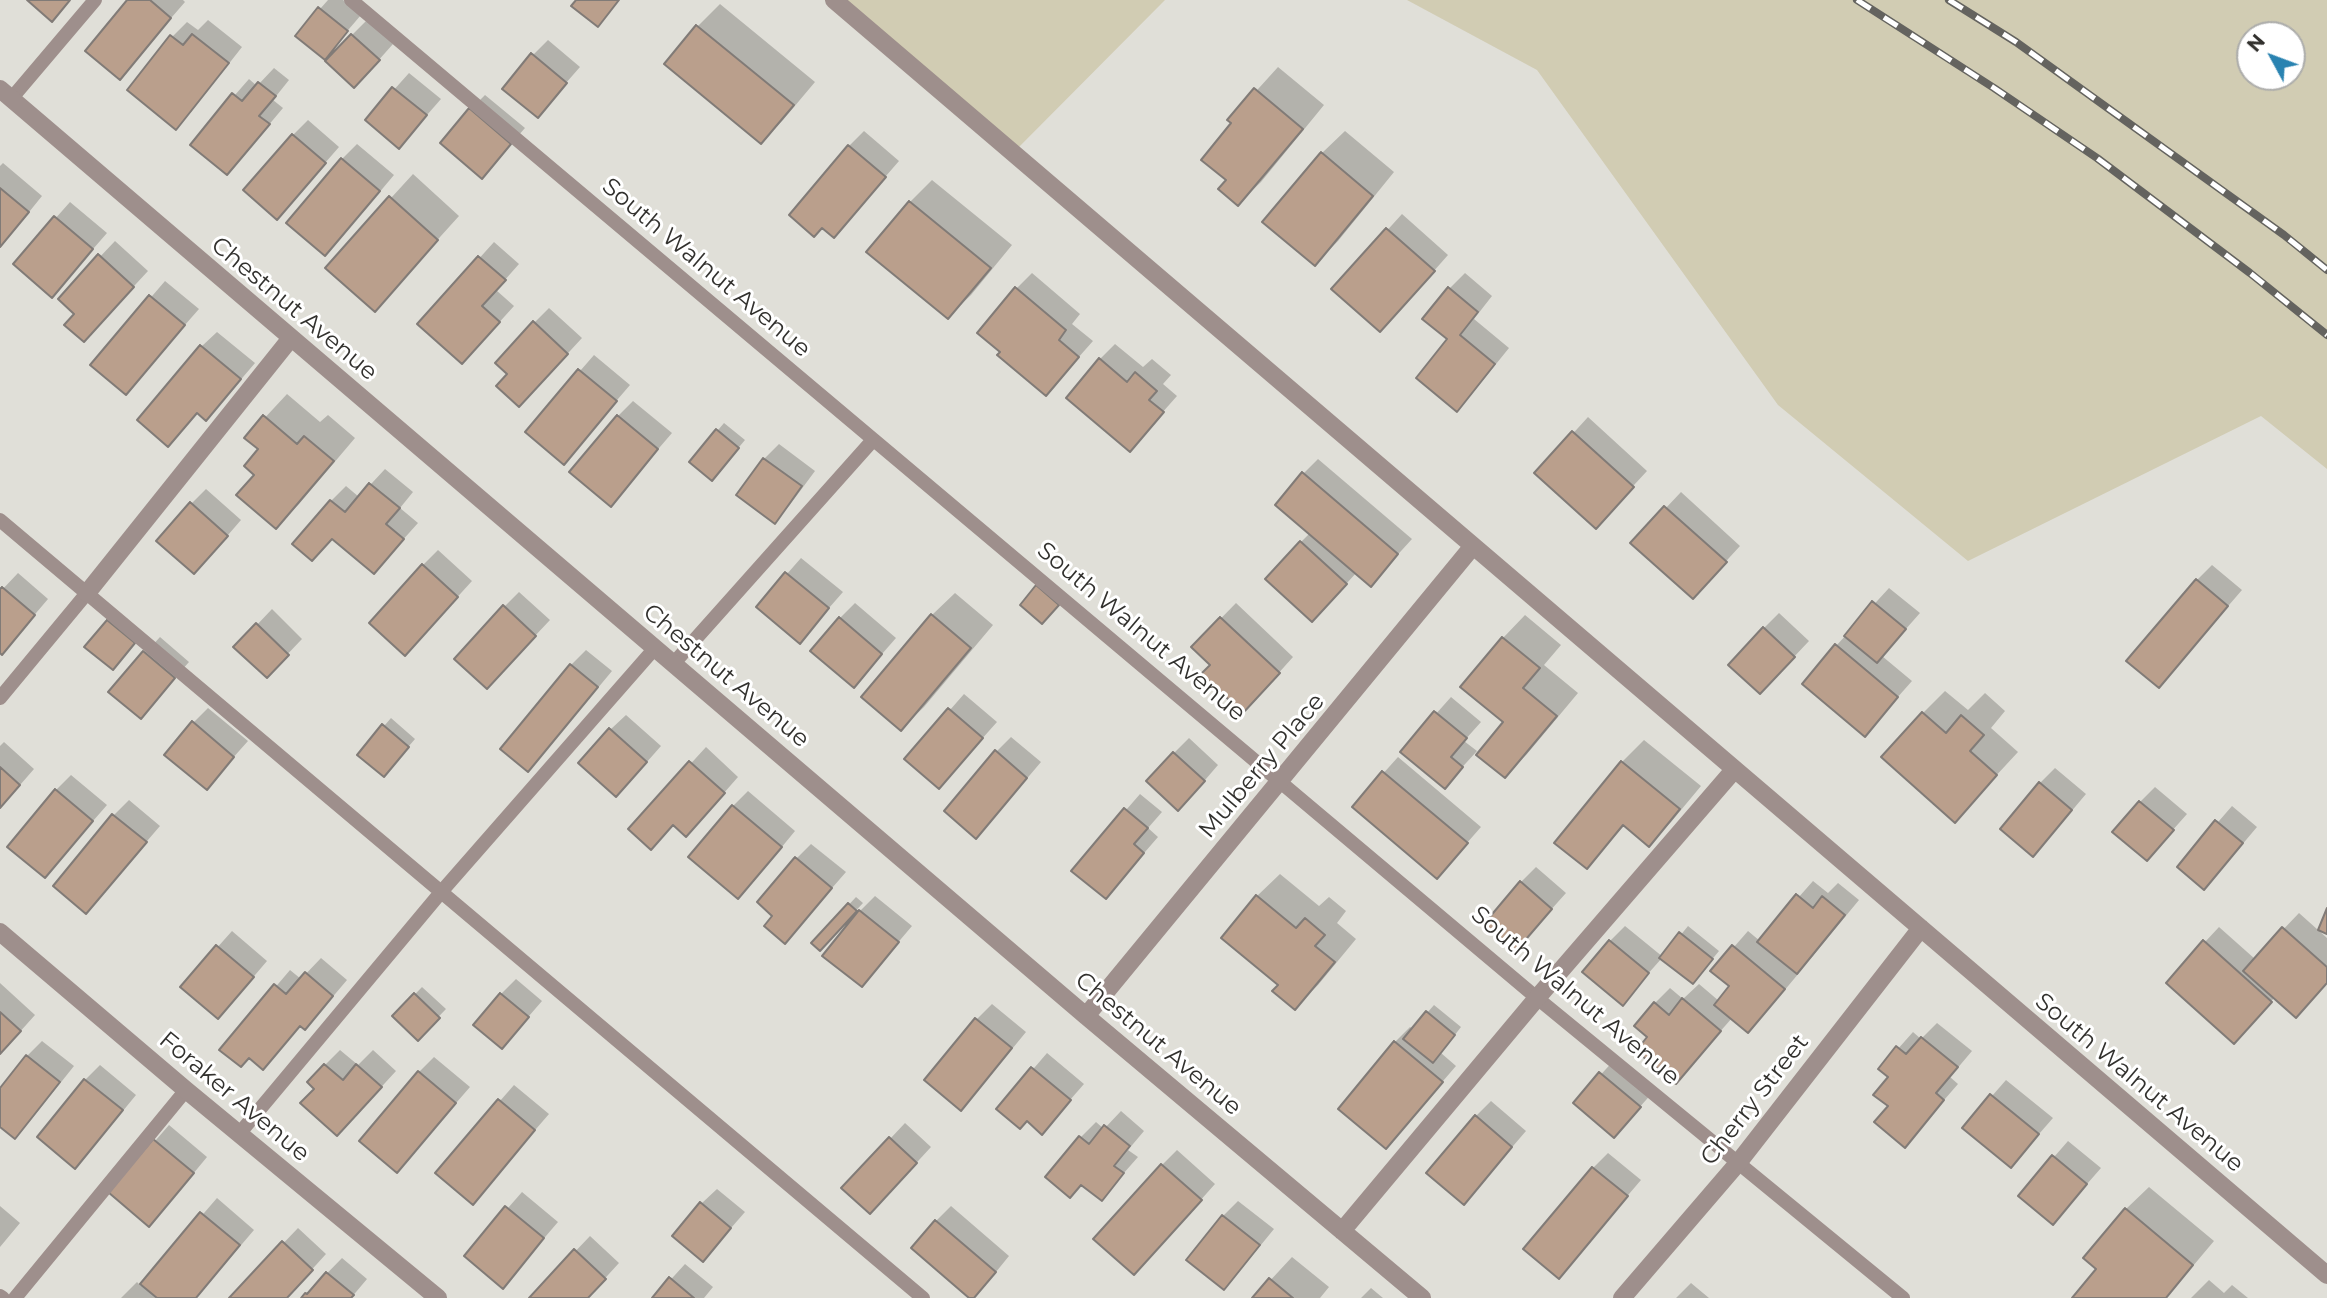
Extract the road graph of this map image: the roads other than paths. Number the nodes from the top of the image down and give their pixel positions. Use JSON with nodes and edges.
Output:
{"nodes":[{"id":1,"x":95,"y":0,"type":"edge"},
{"id":2,"x":351,"y":0,"type":"edge"},
{"id":3,"x":834,"y":0,"type":"edge"},
{"id":4,"x":6,"y":94,"type":"edge"},
{"id":5,"x":291,"y":338,"type":"junction"},
{"id":6,"x":873,"y":440,"type":"junction"},
{"id":7,"x":0,"y":520,"type":"edge"},
{"id":8,"x":1474,"y":546,"type":"junction"},
{"id":9,"x":87,"y":593,"type":"junction"},
{"id":10,"x":655,"y":648,"type":"junction"},
{"id":11,"x":674,"y":663,"type":"junction"},
{"id":12,"x":0,"y":698,"type":"edge"},
{"id":13,"x":1734,"y":770,"type":"junction"},
{"id":14,"x":1281,"y":782,"type":"junction"},
{"id":15,"x":442,"y":891,"type":"junction"},
{"id":16,"x":1921,"y":928,"type":"junction"},
{"id":17,"x":0,"y":932,"type":"edge"},
{"id":18,"x":1537,"y":998,"type":"junction"},
{"id":19,"x":1086,"y":1016,"type":"junction"},
{"id":20,"x":186,"y":1090,"type":"junction"},
{"id":21,"x":239,"y":1134,"type":"junction"},
{"id":22,"x":1738,"y":1163,"type":"junction"},
{"id":23,"x":1342,"y":1231,"type":"junction"},
{"id":24,"x":2327,"y":1275,"type":"edge"},
{"id":25,"x":15,"y":1298,"type":"edge"},
{"id":26,"x":438,"y":1298,"type":"edge"},
{"id":27,"x":923,"y":1298,"type":"edge"},
{"id":28,"x":1422,"y":1298,"type":"edge"},
{"id":29,"x":1622,"y":1298,"type":"edge"},
{"id":30,"x":1903,"y":1298,"type":"edge"}],
"edges":[{"from":1,"to":4,"type":"lane"},
{"from":2,"to":6,"type":"lane","name":"South Walnut Avenue"},
{"from":3,"to":8,"type":"street","name":"South Walnut Avenue"},
{"from":4,"to":5,"type":"street","name":"Chestnut Avenue"},
{"from":5,"to":9,"type":"street"},
{"from":5,"to":10,"type":"street","name":"Chestnut Avenue"},
{"from":6,"to":11,"type":"lane"},
{"from":6,"to":14,"type":"lane","name":"South Walnut Avenue"},
{"from":7,"to":9,"type":"lane"},
{"from":8,"to":13,"type":"street","name":"South Walnut Avenue"},
{"from":8,"to":14,"type":"street","name":"Mulberry Place"},
{"from":9,"to":12,"type":"lane"},
{"from":9,"to":15,"type":"lane"},
{"from":10,"to":11,"type":"street","name":"Chestnut Avenue"},
{"from":10,"to":15,"type":"lane"},
{"from":11,"to":19,"type":"street","name":"Chestnut Avenue"},
{"from":13,"to":16,"type":"street","name":"South Walnut Avenue"},
{"from":13,"to":18,"type":"street"},
{"from":14,"to":18,"type":"lane","name":"South Walnut Avenue"},
{"from":14,"to":19,"type":"street","name":"Mulberry Place"},
{"from":15,"to":21,"type":"lane"},
{"from":15,"to":27,"type":"lane"},
{"from":16,"to":22,"type":"street","name":"Cherry Street"},
{"from":16,"to":24,"type":"street","name":"South Walnut Avenue"},
{"from":17,"to":20,"type":"street","name":"Foraker Avenue"},
{"from":18,"to":22,"type":"lane","name":"South Walnut Avenue"},
{"from":18,"to":23,"type":"street"},
{"from":19,"to":23,"type":"street","name":"Chestnut Avenue"},
{"from":20,"to":21,"type":"street","name":"Foraker Avenue"},
{"from":20,"to":25,"type":"lane"},
{"from":21,"to":26,"type":"street","name":"Foraker Avenue"},
{"from":22,"to":29,"type":"street","name":"Cherry Street"},
{"from":22,"to":30,"type":"lane","name":"South Walnut Avenue"},
{"from":23,"to":28,"type":"street","name":"Chestnut Avenue"}]}
